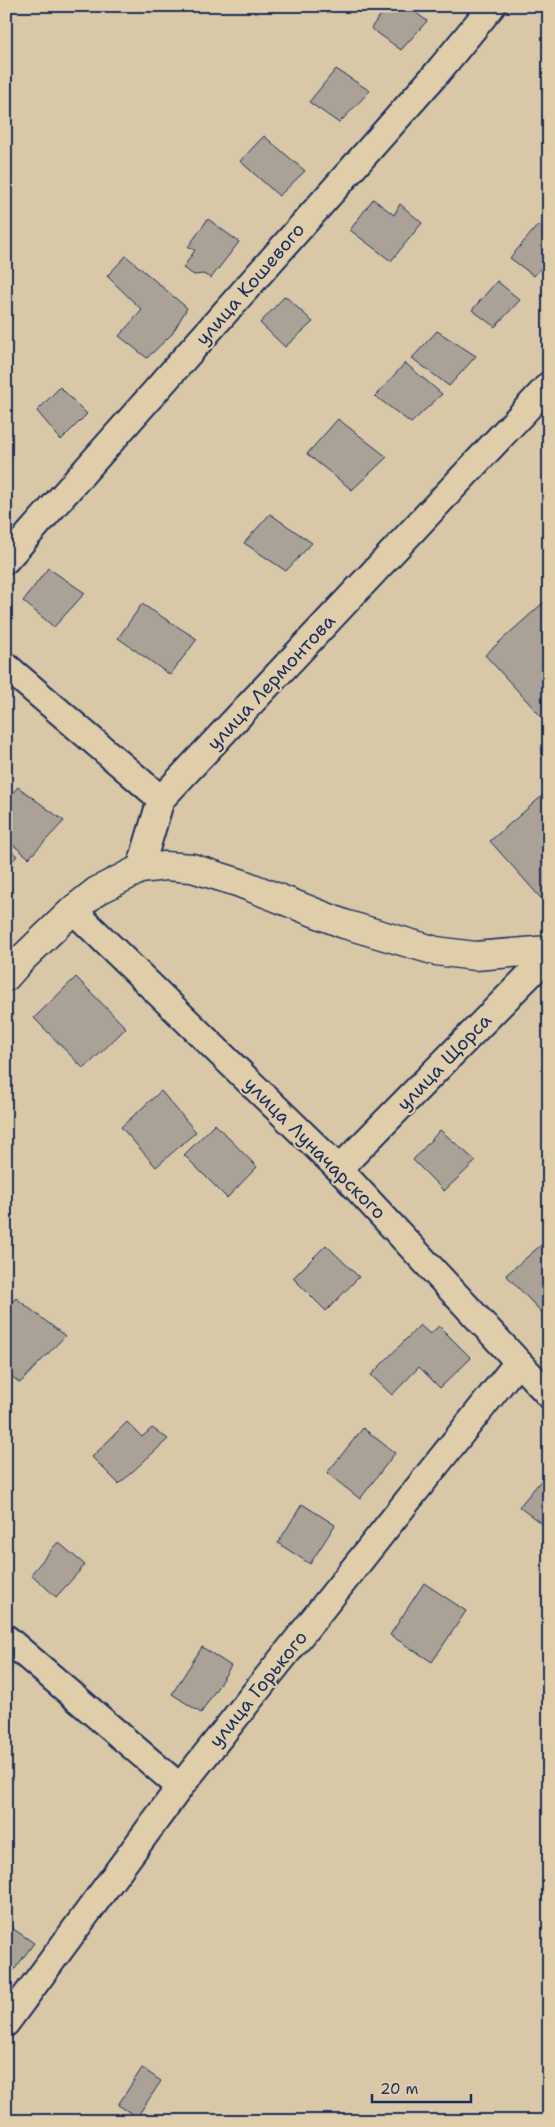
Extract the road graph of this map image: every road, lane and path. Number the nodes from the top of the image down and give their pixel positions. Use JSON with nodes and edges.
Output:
{"nodes":[{"id":1,"x":492,"y":6,"type":"edge"},
{"id":2,"x":549,"y":384,"type":"edge"},
{"id":3,"x":6,"y":560,"type":"edge"},
{"id":4,"x":6,"y":666,"type":"edge"},
{"id":5,"x":161,"y":799,"type":"junction"},
{"id":6,"x":140,"y":869,"type":"junction"},
{"id":7,"x":73,"y":910,"type":"junction"},
{"id":8,"x":549,"y":950,"type":"edge"},
{"id":9,"x":549,"y":955,"type":"edge"},
{"id":10,"x":6,"y":977,"type":"edge"},
{"id":11,"x":339,"y":1169,"type":"junction"},
{"id":12,"x":518,"y":1362,"type":"junction"},
{"id":13,"x":549,"y":1395,"type":"edge"},
{"id":14,"x":6,"y":1638,"type":"edge"},
{"id":15,"x":180,"y":1786,"type":"junction"},
{"id":16,"x":6,"y":2022,"type":"edge"}],
"edges":[{"from":1,"to":3,"type":"street","name":"улица Кошевого"},
{"from":2,"to":5,"type":"street","name":"улица Лермонтова"},
{"from":4,"to":5,"type":"street"},
{"from":5,"to":6,"type":"street","name":"улица Лермонтова"},
{"from":6,"to":7,"type":"street"},
{"from":6,"to":8,"type":"street"},
{"from":7,"to":10,"type":"street"},
{"from":7,"to":11,"type":"street","name":"улица Луначарского"},
{"from":9,"to":11,"type":"street","name":"улица Щорса"},
{"from":11,"to":12,"type":"street","name":"улица Луначарского"},
{"from":12,"to":13,"type":"street","name":"улица Луначарского"},
{"from":12,"to":15,"type":"street","name":"улица Горького"},
{"from":14,"to":15,"type":"street"},
{"from":15,"to":16,"type":"street","name":"улица Горького"}]}
